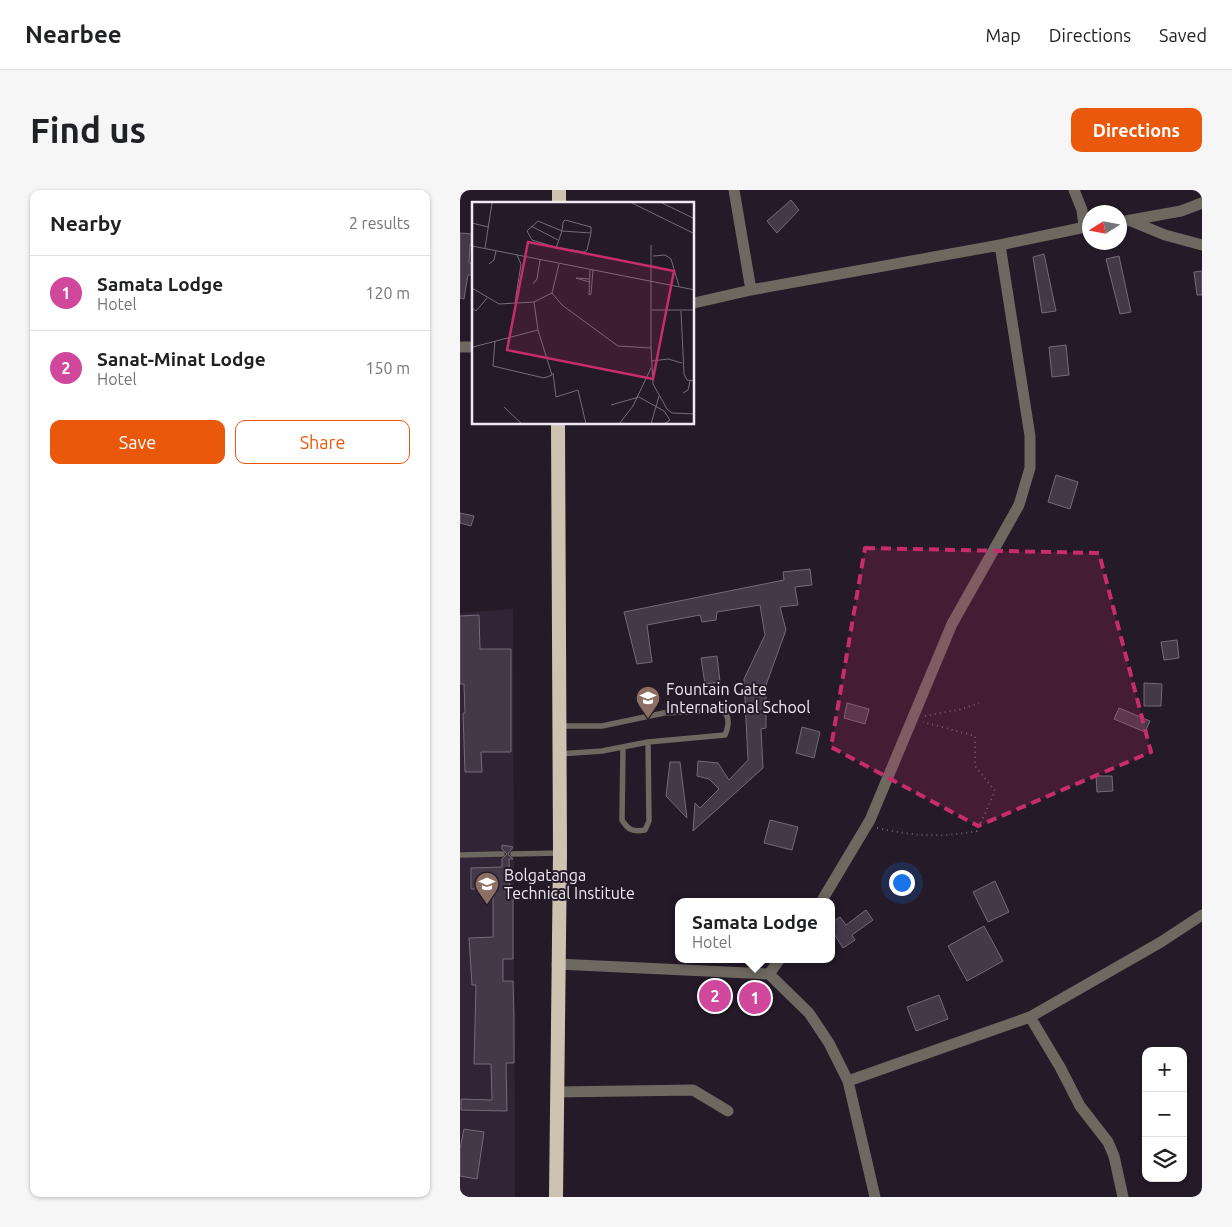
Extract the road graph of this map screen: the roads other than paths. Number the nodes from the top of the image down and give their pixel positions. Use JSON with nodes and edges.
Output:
{"nodes":[{"id":1,"x":734,"y":190,"type":"edge"},
{"id":2,"x":1074,"y":190,"type":"edge"},
{"id":3,"x":1202,"y":203,"type":"edge"},
{"id":4,"x":1082,"y":210,"type":"edge"},
{"id":5,"x":1127,"y":222,"type":"edge"},
{"id":6,"x":1127,"y":223,"type":"edge"},
{"id":7,"x":1082,"y":227,"type":"edge"},
{"id":8,"x":1000,"y":245,"type":"junction"},
{"id":9,"x":1202,"y":245,"type":"edge"},
{"id":10,"x":751,"y":290,"type":"junction"},
{"id":11,"x":695,"y":303,"type":"edge"},
{"id":12,"x":558,"y":425,"type":"edge"},
{"id":13,"x":558,"y":726,"type":"junction"},
{"id":14,"x":648,"y":742,"type":"junction"},
{"id":15,"x":623,"y":747,"type":"junction"},
{"id":16,"x":558,"y":754,"type":"junction"},
{"id":17,"x":560,"y":853,"type":"junction"},
{"id":18,"x":460,"y":854,"type":"edge"},
{"id":19,"x":502,"y":854,"type":"dead end"},
{"id":20,"x":513,"y":854,"type":"dead end"},
{"id":21,"x":823,"y":898,"type":"edge"},
{"id":22,"x":1202,"y":915,"type":"edge"},
{"id":23,"x":777,"y":963,"type":"edge"},
{"id":24,"x":557,"y":964,"type":"junction"},
{"id":25,"x":769,"y":974,"type":"junction"},
{"id":26,"x":1030,"y":1017,"type":"junction"},
{"id":27,"x":848,"y":1081,"type":"junction"},
{"id":28,"x":557,"y":1092,"type":"junction"},
{"id":29,"x":728,"y":1111,"type":"dead end"},
{"id":30,"x":556,"y":1197,"type":"edge"},
{"id":31,"x":875,"y":1197,"type":"edge"},
{"id":32,"x":1123,"y":1197,"type":"edge"}],
"edges":[{"from":1,"to":10,"type":"street"},
{"from":2,"to":4,"type":"street"},
{"from":3,"to":5,"type":"street"},
{"from":6,"to":9,"type":"street"},
{"from":7,"to":8,"type":"street"},
{"from":8,"to":10,"type":"street"},
{"from":8,"to":21,"type":"street"},
{"from":10,"to":11,"type":"street"},
{"from":12,"to":13,"type":"highway"},
{"from":13,"to":14,"type":"lane"},
{"from":13,"to":16,"type":"highway"},
{"from":14,"to":15,"type":"lane"},
{"from":14,"to":15,"type":"lane"},
{"from":15,"to":16,"type":"lane"},
{"from":16,"to":17,"type":"highway"},
{"from":17,"to":20,"type":"lane"},
{"from":17,"to":24,"type":"highway"},
{"from":18,"to":19,"type":"lane"},
{"from":22,"to":26,"type":"street"},
{"from":23,"to":25,"type":"street"},
{"from":24,"to":25,"type":"street"},
{"from":24,"to":28,"type":"highway"},
{"from":25,"to":27,"type":"street"},
{"from":26,"to":27,"type":"street"},
{"from":26,"to":32,"type":"street"},
{"from":27,"to":31,"type":"street"},
{"from":28,"to":29,"type":"street"},
{"from":28,"to":30,"type":"highway"}]}
